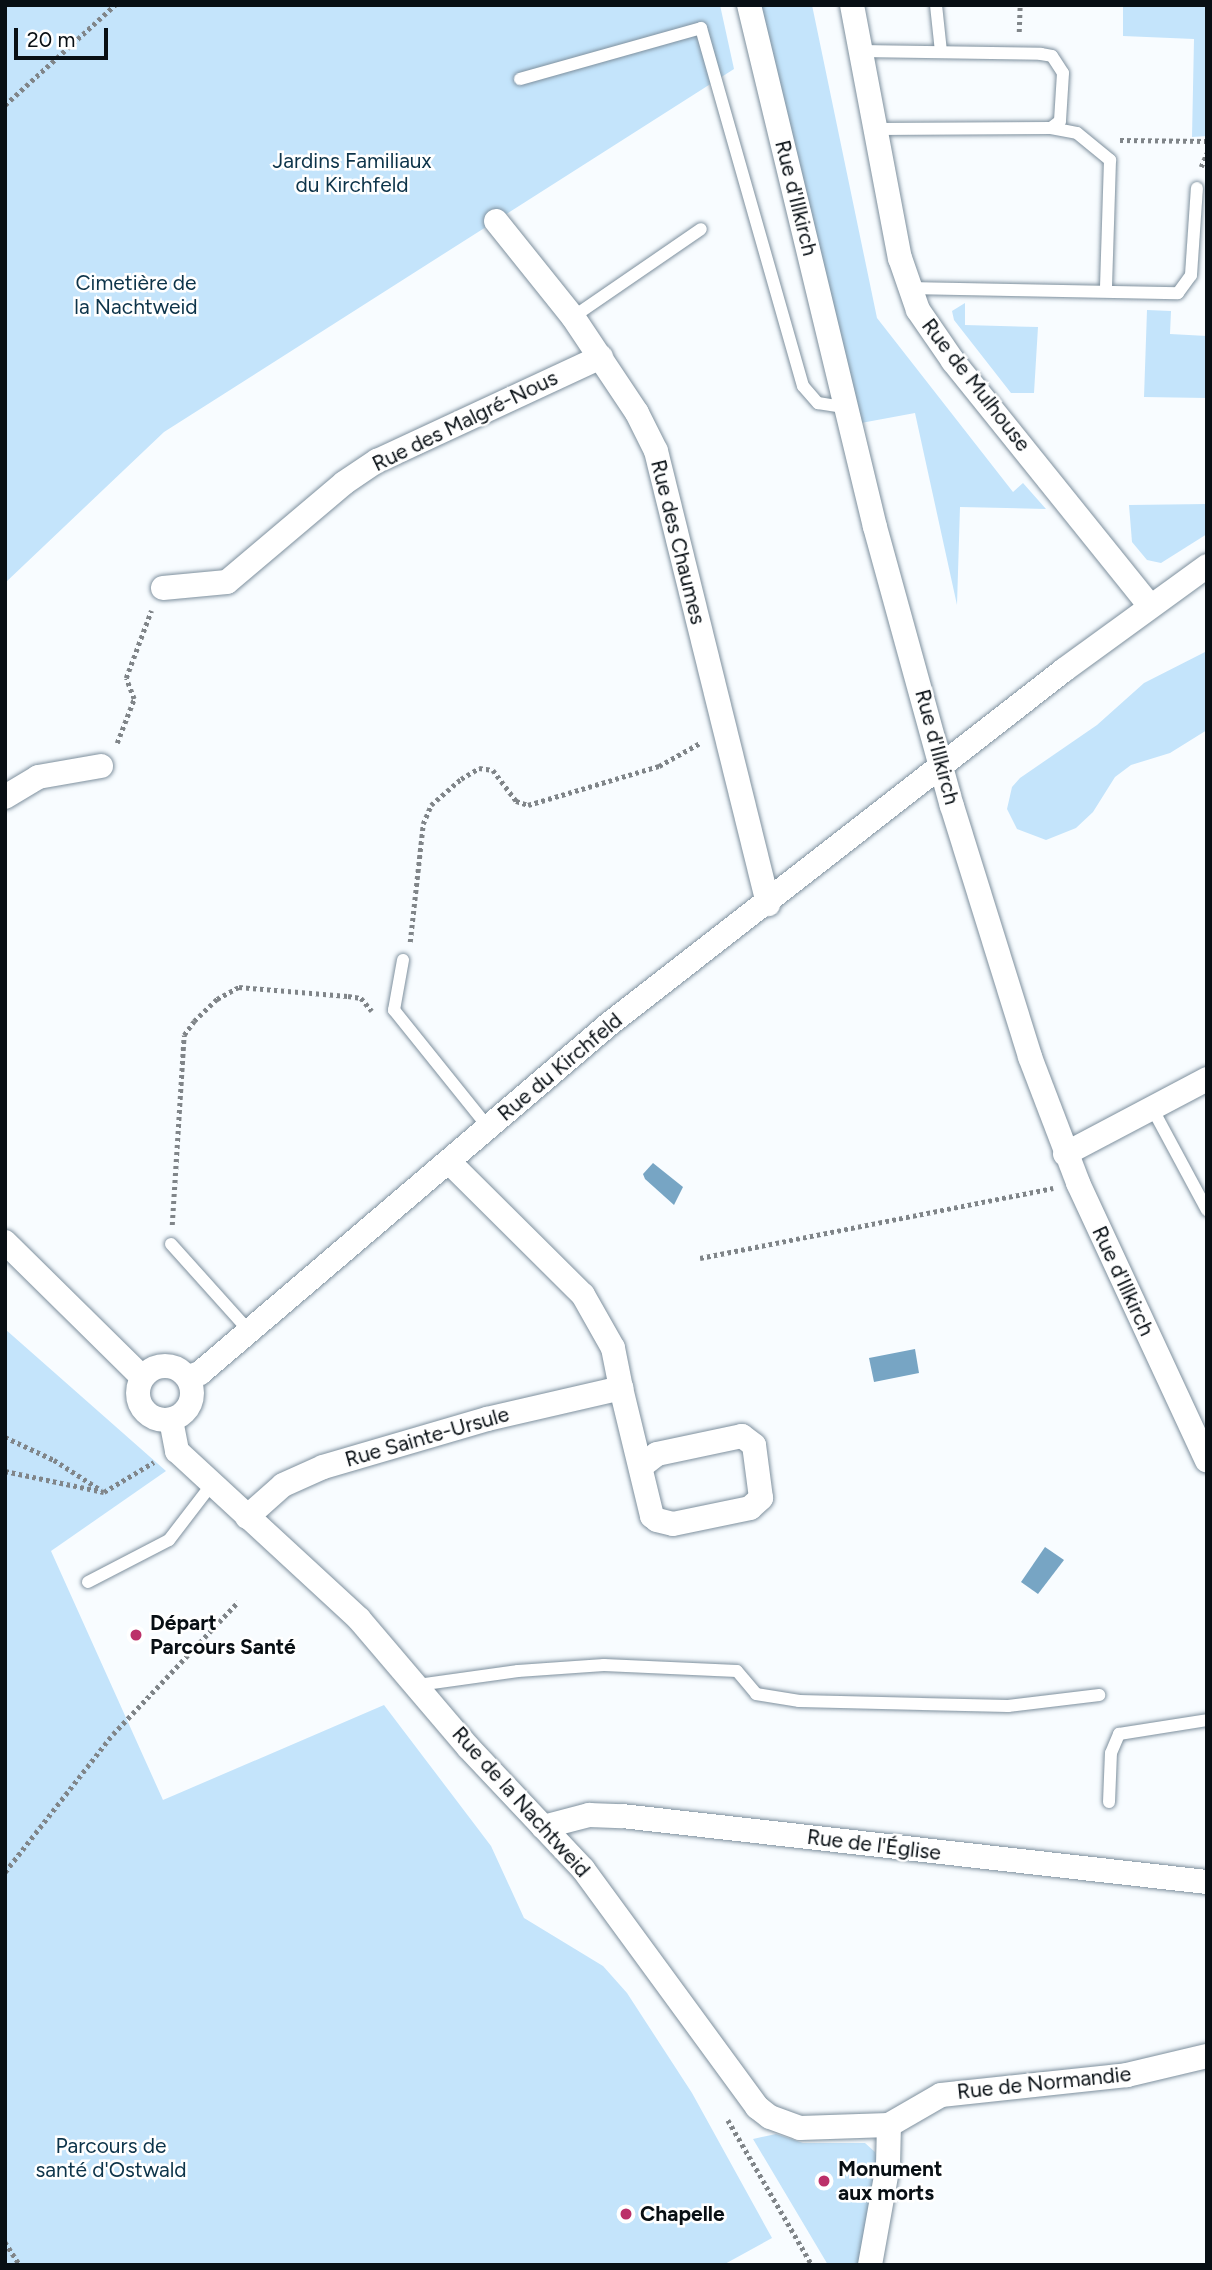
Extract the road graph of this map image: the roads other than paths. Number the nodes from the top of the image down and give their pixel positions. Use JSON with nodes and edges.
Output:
{"nodes":[{"id":1,"x":749,"y":5,"type":"edge"},
{"id":2,"x":852,"y":5,"type":"edge"},
{"id":3,"x":936,"y":5,"type":"edge"},
{"id":4,"x":860,"y":51,"type":"junction"},
{"id":5,"x":942,"y":52,"type":"junction"},
{"id":6,"x":520,"y":79,"type":"dead end"},
{"id":7,"x":1051,"y":128,"type":"junction"},
{"id":8,"x":876,"y":129,"type":"junction"},
{"id":9,"x":1197,"y":188,"type":"dead end"},
{"id":10,"x":496,"y":221,"type":"dead end"},
{"id":11,"x":701,"y":229,"type":"dead end"},
{"id":12,"x":908,"y":288,"type":"junction"},
{"id":13,"x":1107,"y":290,"type":"junction"},
{"id":14,"x":573,"y":317,"type":"junction"},
{"id":15,"x":601,"y":357,"type":"junction"},
{"id":16,"x":844,"y":407,"type":"junction"},
{"id":17,"x":1207,"y":566,"type":"edge"},
{"id":18,"x":163,"y":587,"type":"road end"},
{"id":19,"x":1150,"y":606,"type":"junction"},
{"id":20,"x":100,"y":765,"type":"road end"},
{"id":21,"x":942,"y":766,"type":"junction"},
{"id":22,"x":5,"y":797,"type":"edge"},
{"id":23,"x":768,"y":904,"type":"junction"},
{"id":24,"x":403,"y":960,"type":"road end"},
{"id":25,"x":1207,"y":1079,"type":"edge"},
{"id":26,"x":1152,"y":1108,"type":"junction"},
{"id":27,"x":488,"y":1127,"type":"junction"},
{"id":28,"x":1065,"y":1154,"type":"junction"},
{"id":29,"x":449,"y":1162,"type":"junction"},
{"id":30,"x":1207,"y":1210,"type":"edge"},
{"id":31,"x":5,"y":1242,"type":"edge"},
{"id":32,"x":171,"y":1244,"type":"road end"},
{"id":33,"x":249,"y":1331,"type":"junction"},
{"id":34,"x":142,"y":1377,"type":"junction"},
{"id":35,"x":188,"y":1377,"type":"junction"},
{"id":36,"x":621,"y":1388,"type":"junction"},
{"id":37,"x":171,"y":1420,"type":"junction"},
{"id":38,"x":1207,"y":1461,"type":"edge"},
{"id":39,"x":643,"y":1465,"type":"junction"},
{"id":40,"x":212,"y":1484,"type":"junction"},
{"id":41,"x":247,"y":1517,"type":"junction"},
{"id":42,"x":88,"y":1582,"type":"dead end"},
{"id":43,"x":418,"y":1685,"type":"junction"},
{"id":44,"x":1099,"y":1695,"type":"dead end"},
{"id":45,"x":1207,"y":1720,"type":"edge"},
{"id":46,"x":1109,"y":1802,"type":"dead end"},
{"id":47,"x":543,"y":1827,"type":"junction"},
{"id":48,"x":1207,"y":1882,"type":"edge"},
{"id":49,"x":1207,"y":2056,"type":"edge"},
{"id":50,"x":888,"y":2125,"type":"junction"},
{"id":51,"x":870,"y":2265,"type":"edge"}],
"edges":[{"from":1,"to":16,"type":"street","name":"Rue d'Illkirch"},
{"from":2,"to":4,"type":"street","name":"Rue de Mulhouse"},
{"from":3,"to":5,"type":"lane"},
{"from":4,"to":5,"type":"lane"},
{"from":4,"to":8,"type":"street","name":"Rue de Mulhouse"},
{"from":5,"to":7,"type":"lane"},
{"from":6,"to":16,"type":"lane"},
{"from":7,"to":8,"type":"lane"},
{"from":7,"to":13,"type":"lane"},
{"from":8,"to":12,"type":"street","name":"Rue de Mulhouse"},
{"from":9,"to":13,"type":"lane"},
{"from":10,"to":14,"type":"street","name":"Rue des Chaumes"},
{"from":11,"to":14,"type":"lane"},
{"from":12,"to":13,"type":"lane"},
{"from":12,"to":19,"type":"street","name":"Rue de Mulhouse"},
{"from":14,"to":15,"type":"street","name":"Rue des Chaumes"},
{"from":15,"to":18,"type":"street","name":"Rue des Malgré-Nous"},
{"from":15,"to":23,"type":"street","name":"Rue des Chaumes"},
{"from":16,"to":21,"type":"street","name":"Rue d'Illkirch"},
{"from":17,"to":19,"type":"street"},
{"from":19,"to":21,"type":"street"},
{"from":20,"to":22,"type":"street"},
{"from":21,"to":23,"type":"street","name":"Rue du Kirchfeld"},
{"from":21,"to":28,"type":"street","name":"Rue d'Illkirch"},
{"from":23,"to":27,"type":"street","name":"Rue du Kirchfeld"},
{"from":24,"to":27,"type":"lane"},
{"from":25,"to":26,"type":"street"},
{"from":26,"to":28,"type":"street"},
{"from":26,"to":30,"type":"lane"},
{"from":27,"to":29,"type":"street","name":"Rue du Kirchfeld"},
{"from":28,"to":38,"type":"street","name":"Rue d'Illkirch"},
{"from":29,"to":33,"type":"street","name":"Rue du Kirchfeld"},
{"from":29,"to":36,"type":"street"},
{"from":31,"to":34,"type":"street"},
{"from":32,"to":33,"type":"lane"},
{"from":33,"to":35,"type":"street","name":"Rue du Kirchfeld"},
{"from":34,"to":35,"type":"street"},
{"from":34,"to":37,"type":"street"},
{"from":35,"to":37,"type":"street"},
{"from":36,"to":39,"type":"street"},
{"from":36,"to":41,"type":"street","name":"Rue Sainte-Ursule"},
{"from":37,"to":40,"type":"street","name":"Rue de la Nachtweid"},
{"from":39,"to":39,"type":"street"},
{"from":40,"to":41,"type":"street","name":"Rue de la Nachtweid"},
{"from":40,"to":42,"type":"lane"},
{"from":41,"to":43,"type":"street","name":"Rue de la Nachtweid"},
{"from":43,"to":44,"type":"lane"},
{"from":43,"to":47,"type":"street","name":"Rue de la Nachtweid"},
{"from":45,"to":46,"type":"lane"},
{"from":47,"to":48,"type":"street","name":"Rue de l'Église"},
{"from":47,"to":50,"type":"street","name":"Rue de la Nachtweid"},
{"from":49,"to":50,"type":"street","name":"Rue de Normandie"},
{"from":50,"to":51,"type":"street"}]}
